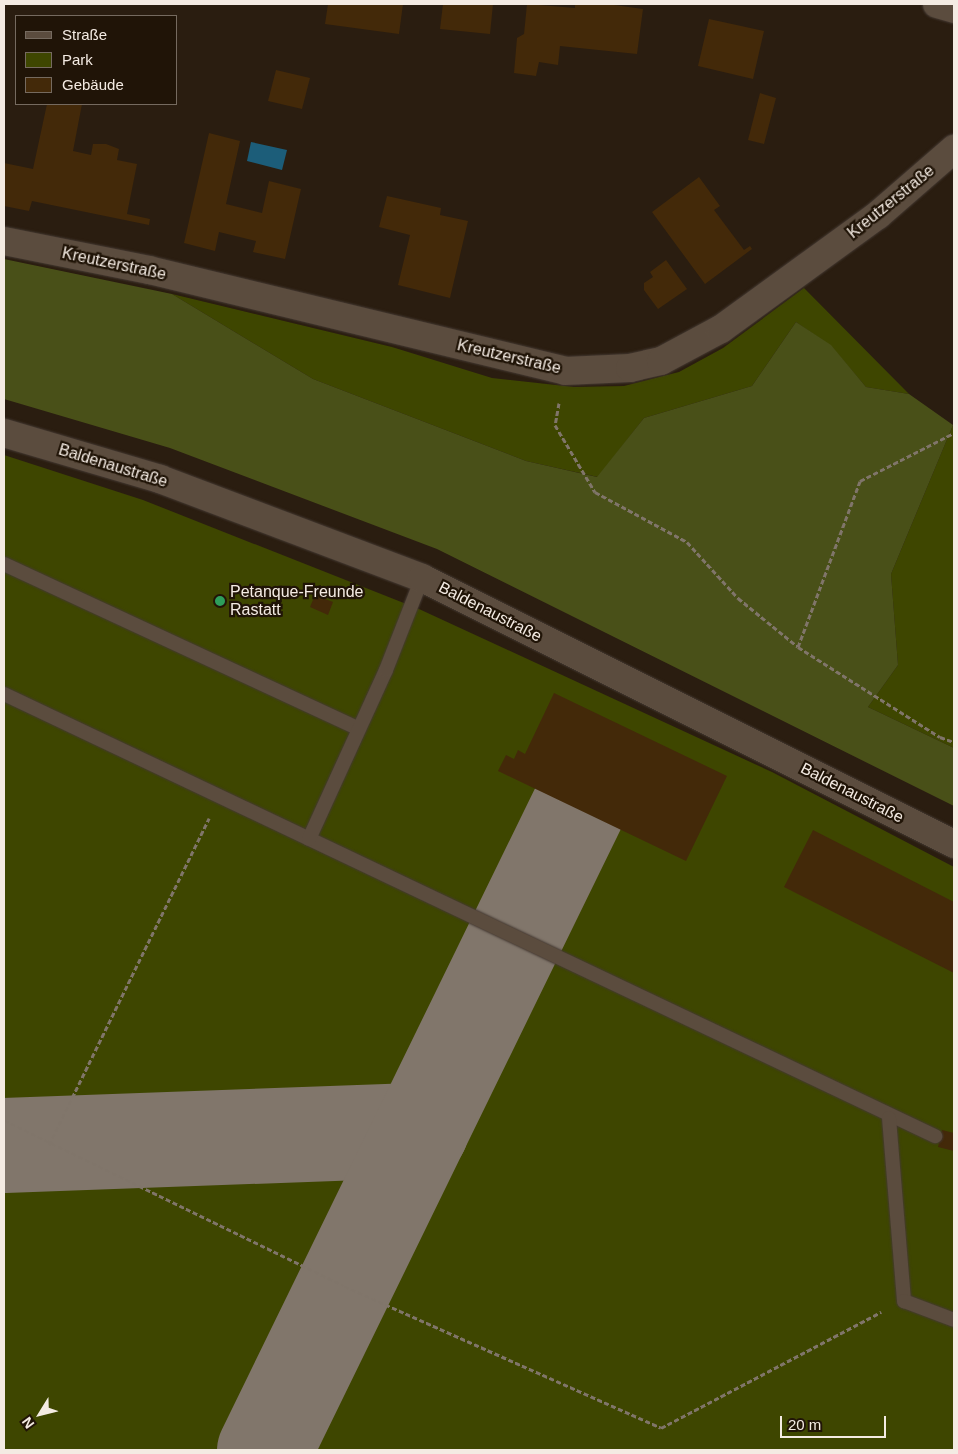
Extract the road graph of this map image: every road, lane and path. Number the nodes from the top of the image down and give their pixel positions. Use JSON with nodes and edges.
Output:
{"nodes":[{"id":1,"x":937,"y":4,"type":"edge"},
{"id":2,"x":954,"y":9,"type":"edge"},
{"id":3,"x":954,"y":149,"type":"edge"},
{"id":4,"x":4,"y":241,"type":"edge"},
{"id":5,"x":565,"y":371,"type":"junction"},
{"id":6,"x":4,"y":433,"type":"edge"},
{"id":7,"x":954,"y":433,"type":"edge"},
{"id":8,"x":4,"y":564,"type":"edge"},
{"id":9,"x":422,"y":578,"type":"junction"},
{"id":10,"x":798,"y":647,"type":"junction"},
{"id":11,"x":4,"y":694,"type":"edge"},
{"id":12,"x":359,"y":729,"type":"junction"},
{"id":13,"x":954,"y":742,"type":"edge"},
{"id":14,"x":219,"y":797,"type":"junction"},
{"id":15,"x":309,"y":838,"type":"junction"},
{"id":16,"x":954,"y":844,"type":"edge"},
{"id":17,"x":889,"y":1118,"type":"junction"},
{"id":18,"x":4,"y":1120,"type":"edge"},
{"id":19,"x":934,"y":1136,"type":"dead end"},
{"id":20,"x":49,"y":1145,"type":"junction"},
{"id":21,"x":904,"y":1301,"type":"junction"},
{"id":22,"x":954,"y":1320,"type":"edge"}],
"edges":[{"from":1,"to":2,"type":"street"},
{"from":3,"to":5,"type":"street","name":"Kreutzerstraße"},
{"from":4,"to":5,"type":"street","name":"Kreutzerstraße"},
{"from":5,"to":10,"type":"path"},
{"from":6,"to":9,"type":"street","name":"Baldenaustraße"},
{"from":7,"to":10,"type":"path"},
{"from":8,"to":12,"type":"lane"},
{"from":9,"to":12,"type":"lane"},
{"from":9,"to":16,"type":"street","name":"Baldenaustraße"},
{"from":10,"to":13,"type":"path"},
{"from":11,"to":14,"type":"lane"},
{"from":12,"to":15,"type":"lane"},
{"from":14,"to":15,"type":"lane"},
{"from":14,"to":20,"type":"path"},
{"from":15,"to":17,"type":"lane"},
{"from":17,"to":19,"type":"lane"},
{"from":17,"to":21,"type":"lane"},
{"from":18,"to":20,"type":"path"},
{"from":20,"to":21,"type":"path"},
{"from":21,"to":22,"type":"lane"}]}
